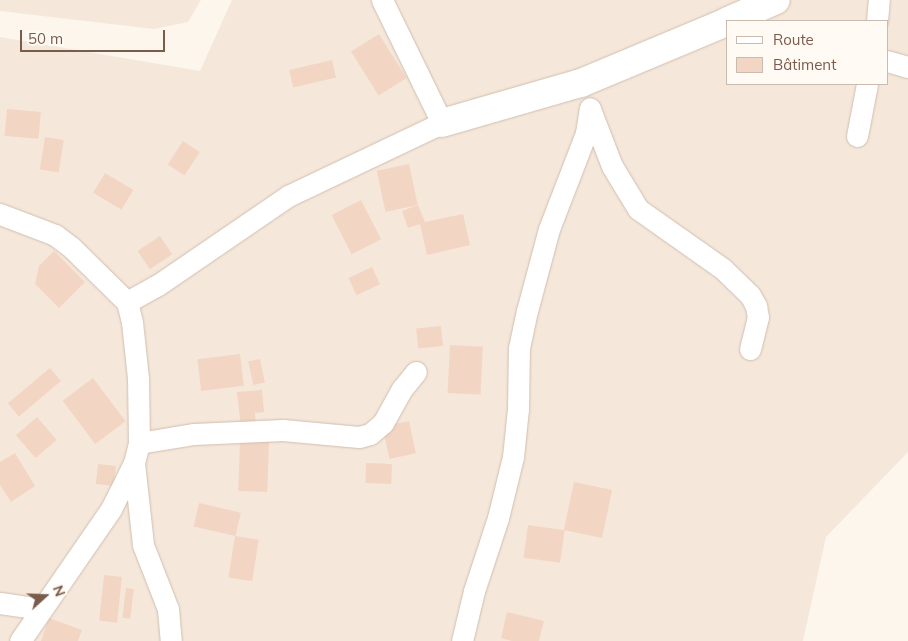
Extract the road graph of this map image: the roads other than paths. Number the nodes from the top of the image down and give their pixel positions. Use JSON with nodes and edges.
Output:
{"nodes":[{"id":1,"x":382,"y":0,"type":"edge"},
{"id":2,"x":776,"y":0,"type":"edge"},
{"id":3,"x":879,"y":0,"type":"edge"},
{"id":4,"x":731,"y":20,"type":"edge"},
{"id":5,"x":877,"y":20,"type":"edge"},
{"id":6,"x":726,"y":22,"type":"edge"},
{"id":7,"x":888,"y":61,"type":"edge"},
{"id":8,"x":908,"y":68,"type":"edge"},
{"id":9,"x":581,"y":82,"type":"junction"},
{"id":10,"x":867,"y":85,"type":"edge"},
{"id":11,"x":590,"y":108,"type":"junction"},
{"id":12,"x":442,"y":123,"type":"junction"},
{"id":13,"x":857,"y":136,"type":"dead end"},
{"id":14,"x":0,"y":214,"type":"edge"},
{"id":15,"x":127,"y":302,"type":"junction"},
{"id":16,"x":750,"y":349,"type":"dead end"},
{"id":17,"x":416,"y":372,"type":"dead end"},
{"id":18,"x":136,"y":453,"type":"junction"},
{"id":19,"x":0,"y":604,"type":"edge"},
{"id":20,"x":41,"y":609,"type":"junction"},
{"id":21,"x":20,"y":641,"type":"edge"},
{"id":22,"x":171,"y":641,"type":"edge"},
{"id":23,"x":462,"y":641,"type":"edge"}],
"edges":[{"from":1,"to":12,"type":"street"},
{"from":2,"to":4,"type":"street"},
{"from":3,"to":5,"type":"street"},
{"from":6,"to":9,"type":"street"},
{"from":7,"to":8,"type":"street"},
{"from":9,"to":11,"type":"street"},
{"from":9,"to":12,"type":"street"},
{"from":10,"to":13,"type":"street"},
{"from":11,"to":16,"type":"street"},
{"from":11,"to":23,"type":"street"},
{"from":12,"to":15,"type":"street"},
{"from":14,"to":15,"type":"street"},
{"from":15,"to":18,"type":"street"},
{"from":17,"to":18,"type":"street"},
{"from":18,"to":20,"type":"street"},
{"from":18,"to":22,"type":"street"},
{"from":19,"to":20,"type":"street"},
{"from":20,"to":21,"type":"street"}]}
